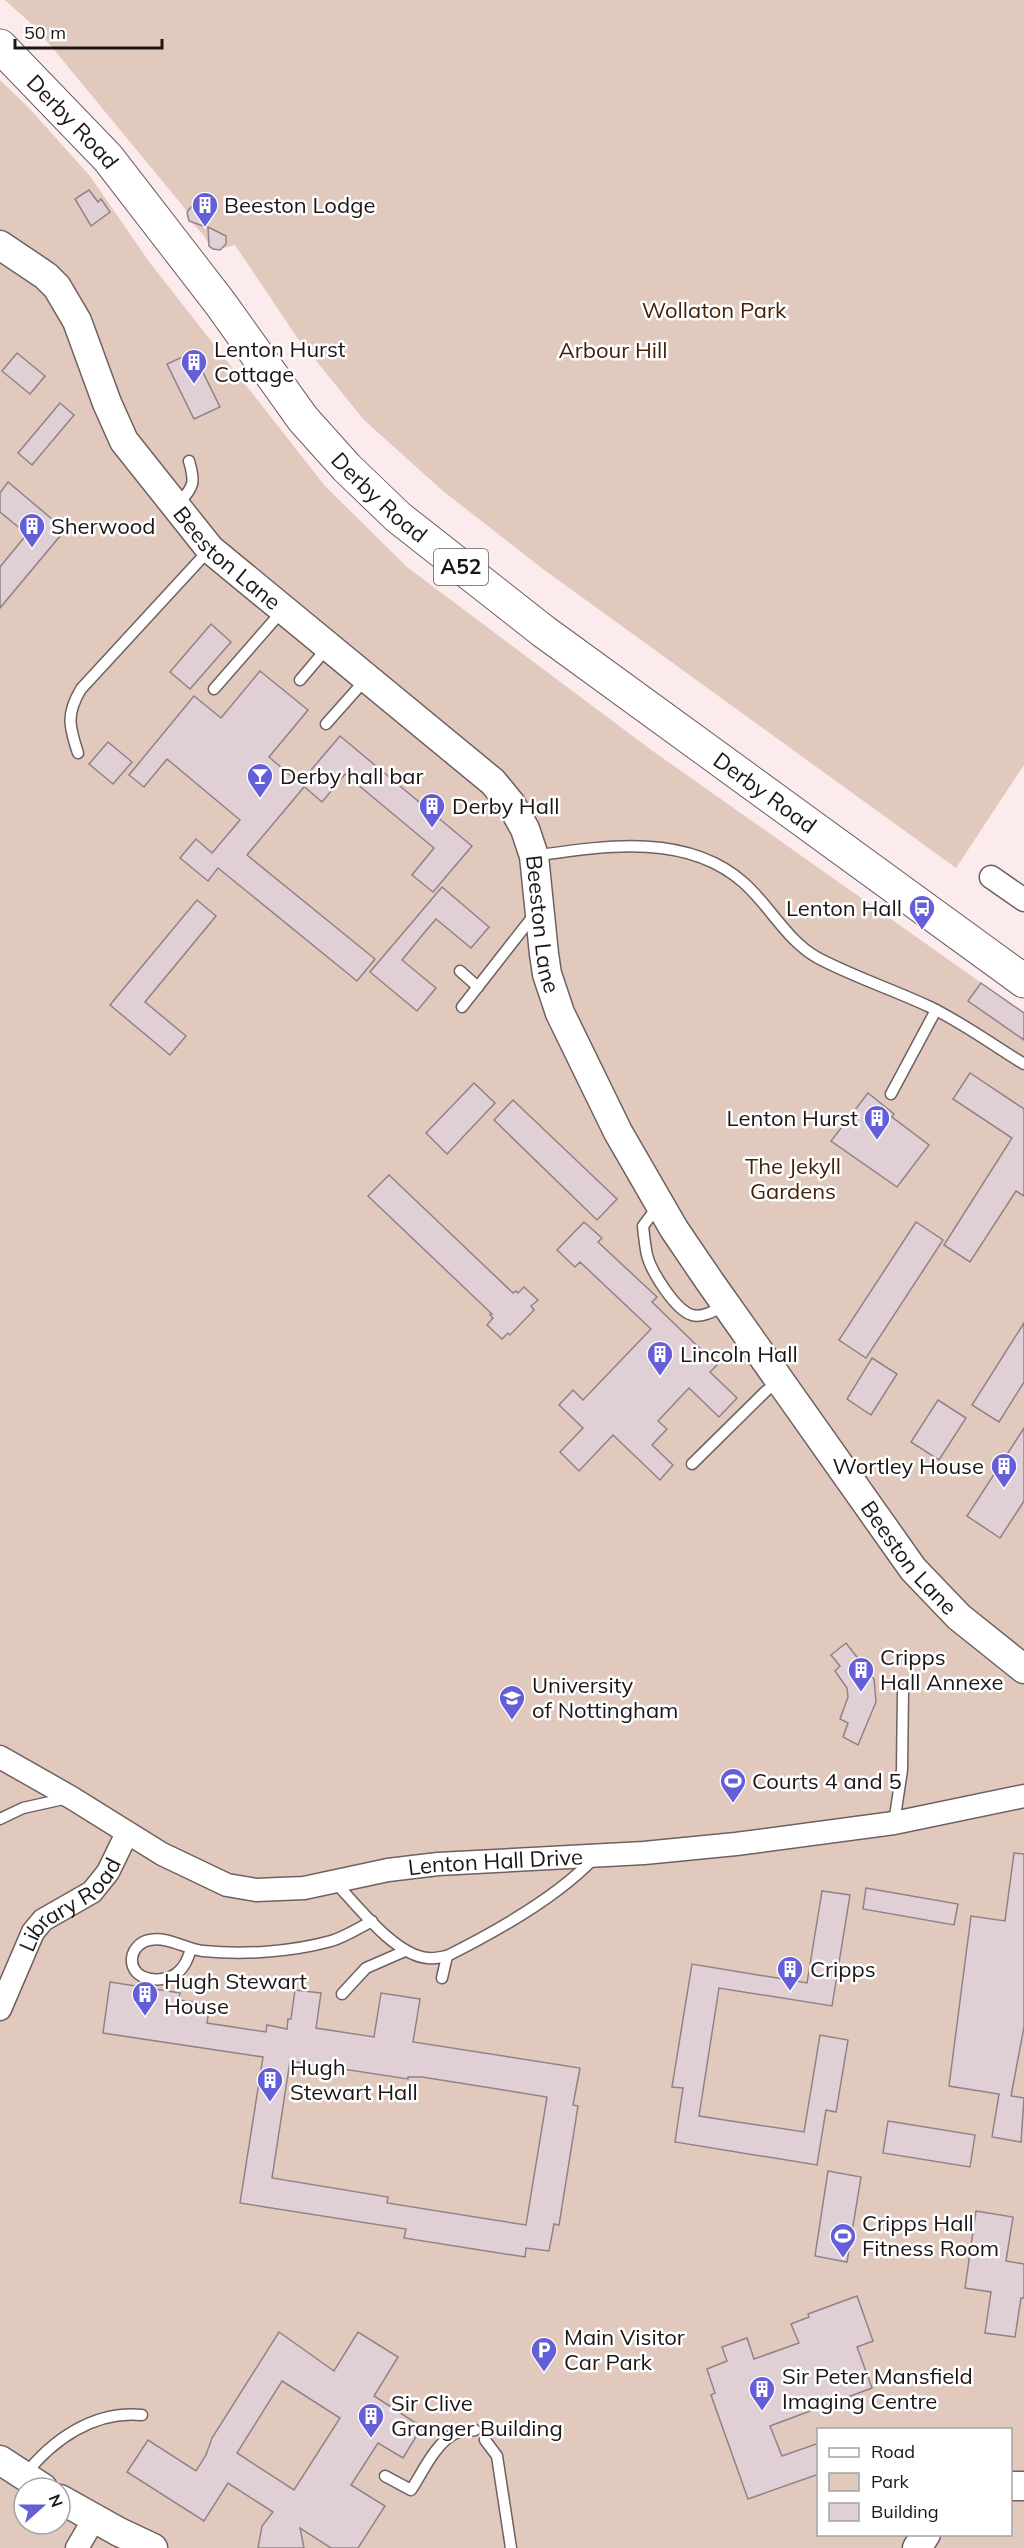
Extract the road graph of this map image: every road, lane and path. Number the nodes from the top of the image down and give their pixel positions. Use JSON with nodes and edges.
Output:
{"nodes":[{"id":1,"x":0,"y":46,"type":"edge"},
{"id":2,"x":0,"y":245,"type":"edge"},
{"id":3,"x":189,"y":461,"type":"dead end"},
{"id":4,"x":176,"y":508,"type":"junction"},
{"id":5,"x":210,"y":549,"type":"junction"},
{"id":6,"x":284,"y":610,"type":"junction"},
{"id":7,"x":328,"y":646,"type":"junction"},
{"id":8,"x":366,"y":679,"type":"junction"},
{"id":9,"x":300,"y":680,"type":"dead end"},
{"id":10,"x":214,"y":689,"type":"dead end"},
{"id":11,"x":326,"y":724,"type":"dead end"},
{"id":12,"x":78,"y":753,"type":"dead end"},
{"id":13,"x":534,"y":856,"type":"junction"},
{"id":14,"x":992,"y":877,"type":"dead end"},
{"id":15,"x":1024,"y":900,"type":"edge"},
{"id":16,"x":538,"y":910,"type":"junction"},
{"id":17,"x":460,"y":971,"type":"dead end"},
{"id":18,"x":1024,"y":981,"type":"edge"},
{"id":19,"x":478,"y":987,"type":"junction"},
{"id":20,"x":462,"y":1007,"type":"dead end"},
{"id":21,"x":936,"y":1010,"type":"junction"},
{"id":22,"x":1024,"y":1064,"type":"edge"},
{"id":23,"x":891,"y":1094,"type":"dead end"},
{"id":24,"x":660,"y":1203,"type":"junction"},
{"id":25,"x":726,"y":1305,"type":"junction"},
{"id":26,"x":780,"y":1381,"type":"junction"},
{"id":27,"x":692,"y":1464,"type":"dead end"},
{"id":28,"x":1024,"y":1669,"type":"edge"},
{"id":29,"x":903,"y":1690,"type":"dead end"},
{"id":30,"x":0,"y":1757,"type":"edge"},
{"id":31,"x":1024,"y":1796,"type":"edge"},
{"id":32,"x":72,"y":1798,"type":"junction"},
{"id":33,"x":0,"y":1819,"type":"edge"},
{"id":34,"x":894,"y":1823,"type":"junction"},
{"id":35,"x":127,"y":1833,"type":"junction"},
{"id":36,"x":597,"y":1854,"type":"junction"},
{"id":37,"x":334,"y":1881,"type":"junction"},
{"id":38,"x":372,"y":1921,"type":"junction"},
{"id":39,"x":191,"y":1950,"type":"junction"},
{"id":40,"x":405,"y":1951,"type":"junction"},
{"id":41,"x":447,"y":1956,"type":"junction"},
{"id":42,"x":442,"y":1978,"type":"dead end"},
{"id":43,"x":342,"y":1994,"type":"dead end"},
{"id":44,"x":0,"y":2009,"type":"edge"},
{"id":45,"x":142,"y":2415,"type":"dead end"},
{"id":46,"x":475,"y":2430,"type":"dead end"},
{"id":47,"x":486,"y":2440,"type":"dead end"},
{"id":48,"x":0,"y":2460,"type":"edge"},
{"id":49,"x":24,"y":2476,"type":"edge"},
{"id":50,"x":35,"y":2476,"type":"edge"},
{"id":51,"x":386,"y":2476,"type":"dead end"},
{"id":52,"x":72,"y":2506,"type":"edge"},
{"id":53,"x":94,"y":2519,"type":"junction"},
{"id":54,"x":77,"y":2548,"type":"edge"},
{"id":55,"x":153,"y":2548,"type":"edge"},
{"id":56,"x":511,"y":2548,"type":"edge"}],
"edges":[{"from":1,"to":18,"type":"highway","name":"Derby Road","number":"A52"},
{"from":2,"to":4,"type":"street","name":"Beeston Lane"},
{"from":3,"to":4,"type":"lane"},
{"from":4,"to":5,"type":"street","name":"Beeston Lane"},
{"from":5,"to":6,"type":"street","name":"Beeston Lane"},
{"from":5,"to":12,"type":"lane"},
{"from":6,"to":7,"type":"street","name":"Beeston Lane"},
{"from":6,"to":10,"type":"lane"},
{"from":7,"to":8,"type":"street","name":"Beeston Lane"},
{"from":7,"to":9,"type":"lane"},
{"from":8,"to":11,"type":"lane"},
{"from":8,"to":13,"type":"street","name":"Beeston Lane"},
{"from":13,"to":16,"type":"street","name":"Beeston Lane"},
{"from":13,"to":21,"type":"lane"},
{"from":14,"to":15,"type":"street"},
{"from":16,"to":19,"type":"lane"},
{"from":16,"to":24,"type":"street","name":"Beeston Lane"},
{"from":17,"to":19,"type":"lane"},
{"from":19,"to":20,"type":"lane"},
{"from":21,"to":22,"type":"lane"},
{"from":21,"to":23,"type":"lane"},
{"from":24,"to":25,"type":"street","name":"Beeston Lane"},
{"from":24,"to":25,"type":"lane"},
{"from":25,"to":26,"type":"street","name":"Beeston Lane"},
{"from":26,"to":27,"type":"lane"},
{"from":26,"to":28,"type":"street","name":"Beeston Lane"},
{"from":29,"to":34,"type":"lane"},
{"from":30,"to":32,"type":"street","name":"Lenton Hall Drive"},
{"from":31,"to":34,"type":"street","name":"Lenton Hall Drive"},
{"from":32,"to":33,"type":"lane"},
{"from":32,"to":35,"type":"street","name":"Lenton Hall Drive"},
{"from":34,"to":36,"type":"street","name":"Lenton Hall Drive"},
{"from":35,"to":37,"type":"street","name":"Lenton Hall Drive"},
{"from":35,"to":44,"type":"street","name":"Library Road"},
{"from":36,"to":37,"type":"street","name":"Lenton Hall Drive"},
{"from":36,"to":41,"type":"lane"},
{"from":37,"to":38,"type":"lane"},
{"from":38,"to":39,"type":"lane"},
{"from":38,"to":40,"type":"lane"},
{"from":39,"to":39,"type":"lane"},
{"from":40,"to":41,"type":"lane"},
{"from":40,"to":43,"type":"lane"},
{"from":41,"to":42,"type":"lane"},
{"from":45,"to":50,"type":"lane"},
{"from":46,"to":51,"type":"lane"},
{"from":47,"to":56,"type":"lane"},
{"from":48,"to":49,"type":"street"},
{"from":52,"to":53,"type":"street"},
{"from":53,"to":54,"type":"street"},
{"from":53,"to":55,"type":"street"}]}
